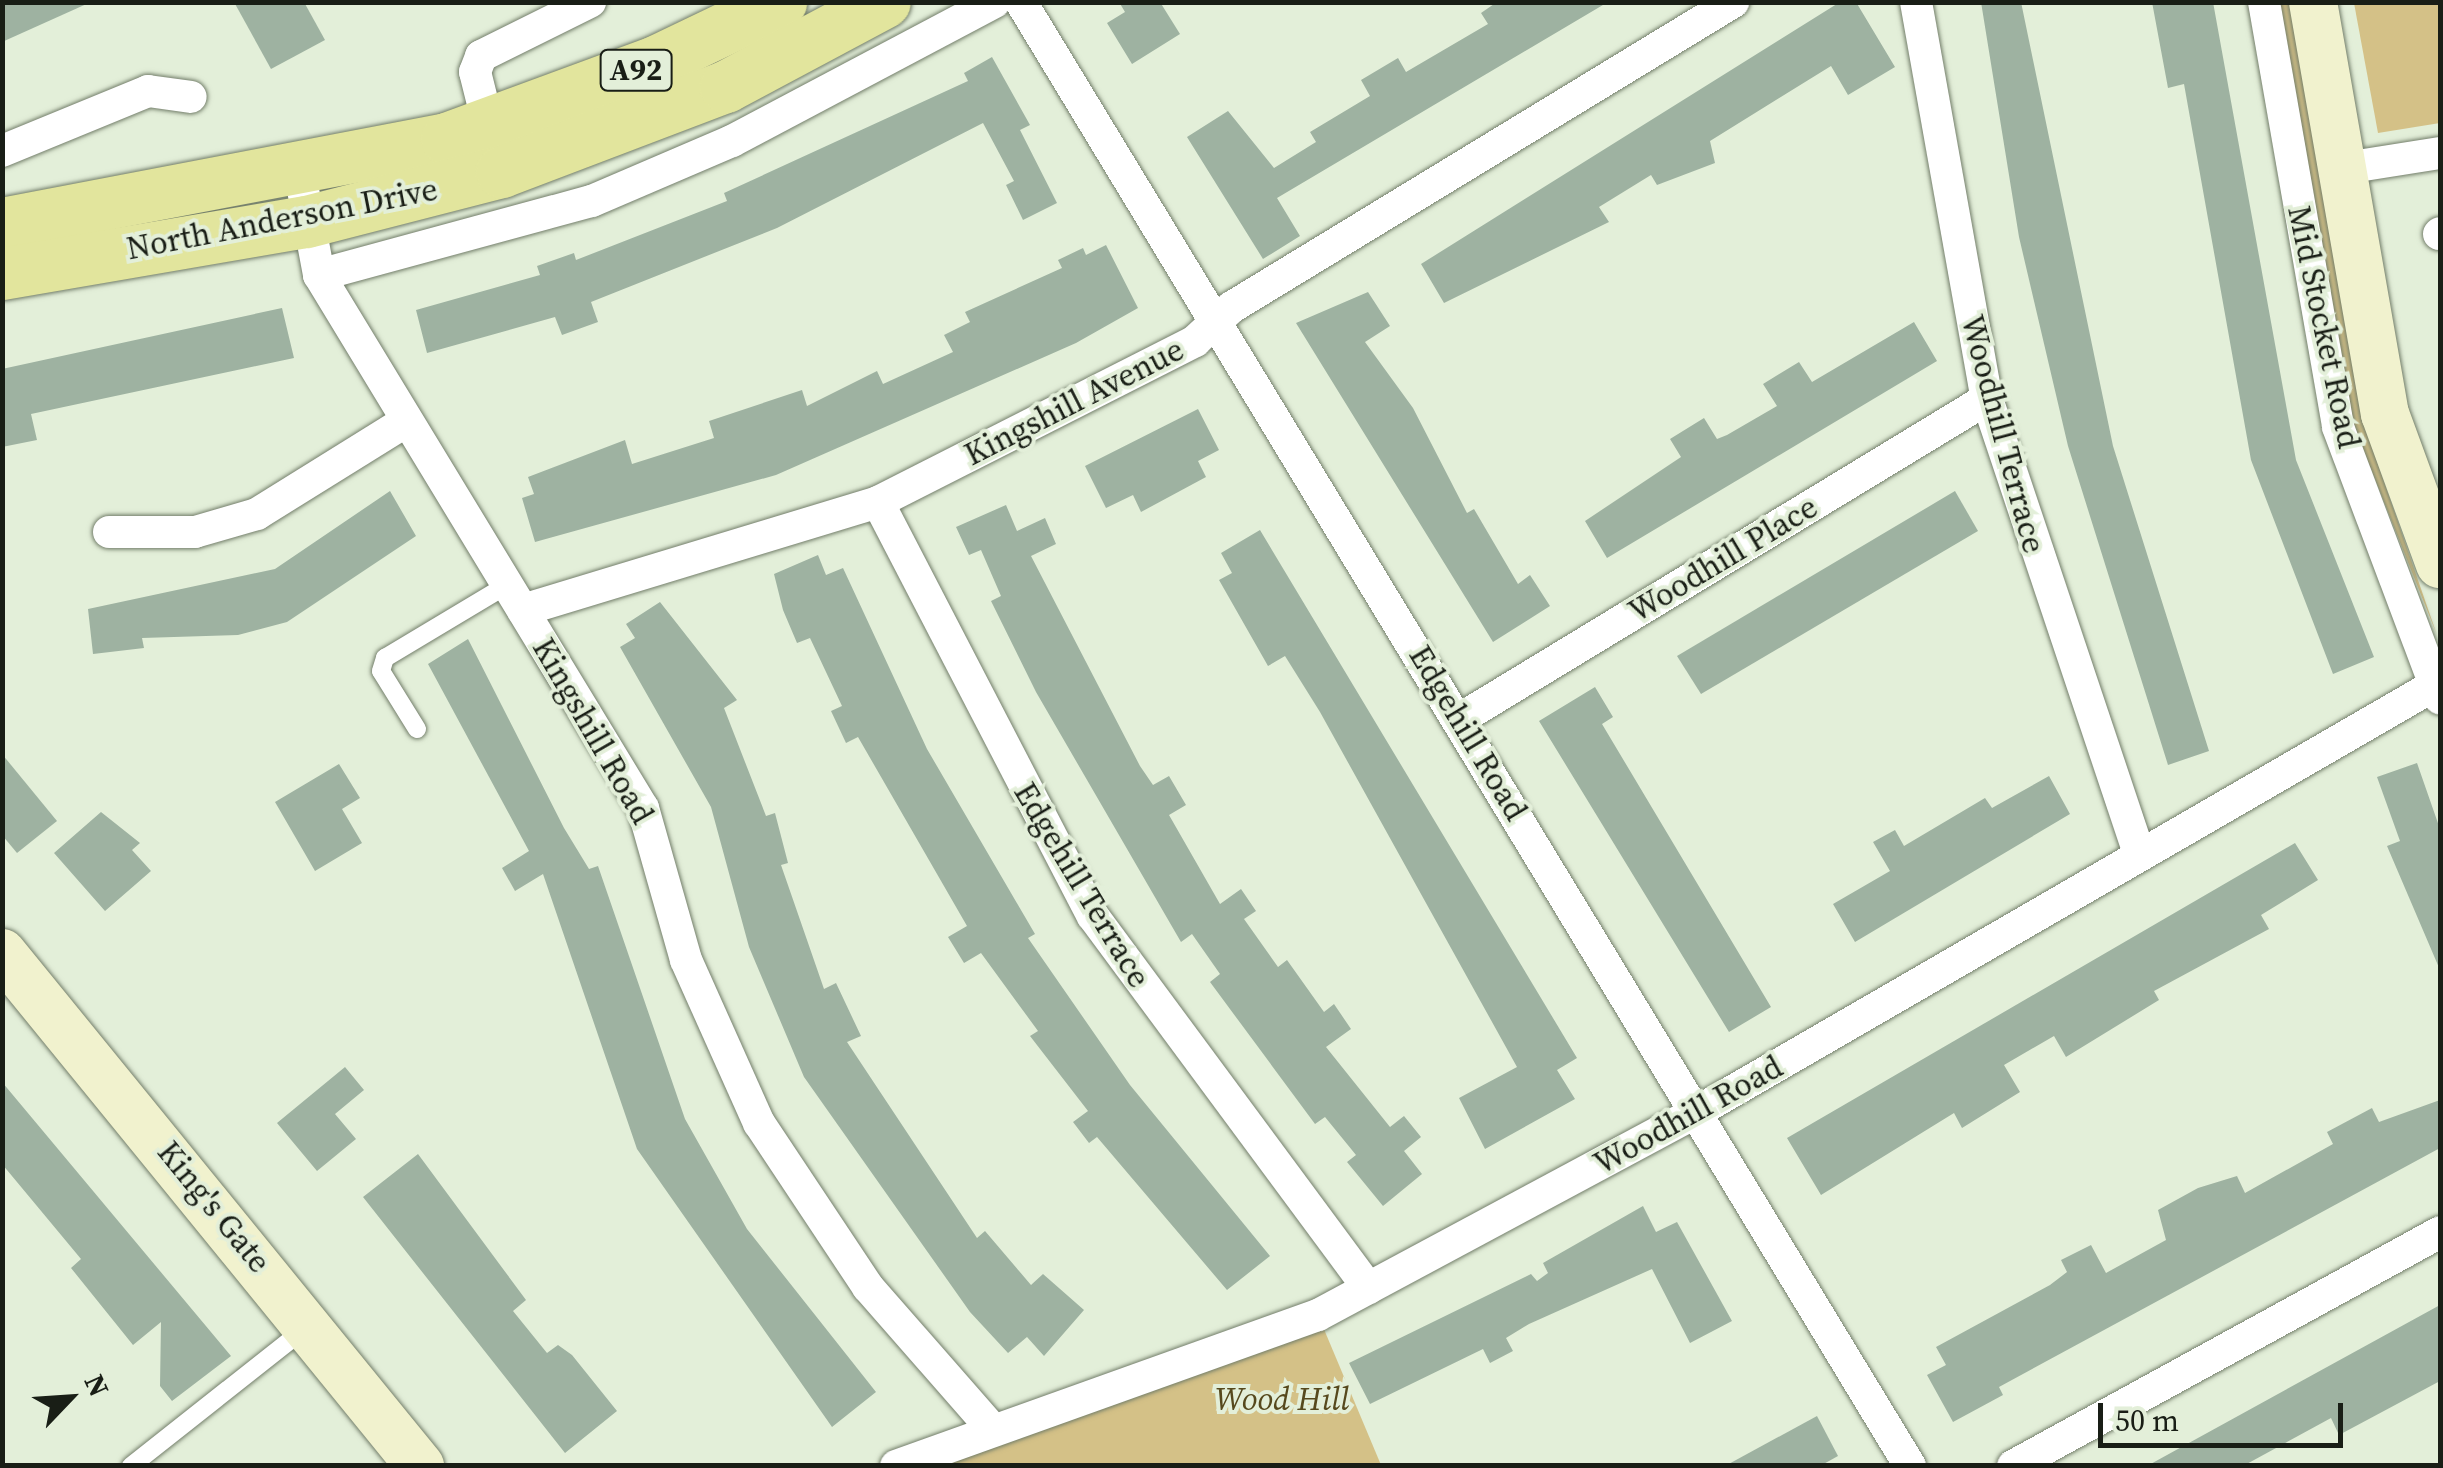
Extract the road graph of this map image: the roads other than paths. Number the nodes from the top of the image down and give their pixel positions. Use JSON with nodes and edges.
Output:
{"nodes":[{"id":1,"x":590,"y":2,"type":"edge"},
{"id":2,"x":781,"y":2,"type":"edge"},
{"id":3,"x":885,"y":2,"type":"edge"},
{"id":4,"x":996,"y":2,"type":"edge"},
{"id":5,"x":1021,"y":2,"type":"edge"},
{"id":6,"x":1733,"y":2,"type":"edge"},
{"id":7,"x":1916,"y":2,"type":"edge"},
{"id":8,"x":2264,"y":2,"type":"edge"},
{"id":9,"x":2314,"y":2,"type":"edge"},
{"id":10,"x":190,"y":96,"type":"dead end"},
{"id":11,"x":494,"y":148,"type":"junction"},
{"id":12,"x":2,"y":151,"type":"edge"},
{"id":13,"x":2440,"y":154,"type":"edge"},
{"id":14,"x":2345,"y":168,"type":"junction"},
{"id":15,"x":303,"y":198,"type":"junction"},
{"id":16,"x":2,"y":224,"type":"edge"},
{"id":17,"x":2,"y":274,"type":"edge"},
{"id":18,"x":319,"y":275,"type":"junction"},
{"id":19,"x":1218,"y":318,"type":"junction"},
{"id":20,"x":1987,"y":399,"type":"junction"},
{"id":21,"x":405,"y":422,"type":"junction"},
{"id":22,"x":878,"y":502,"type":"junction"},
{"id":23,"x":109,"y":532,"type":"dead end"},
{"id":24,"x":2440,"y":564,"type":"edge"},
{"id":25,"x":515,"y":598,"type":"junction"},
{"id":26,"x":2439,"y":688,"type":"edge"},
{"id":27,"x":1460,"y":719,"type":"junction"},
{"id":28,"x":417,"y":729,"type":"dead end"},
{"id":29,"x":2139,"y":854,"type":"junction"},
{"id":30,"x":2,"y":953,"type":"edge"},
{"id":31,"x":1695,"y":1113,"type":"junction"},
{"id":32,"x":2440,"y":1232,"type":"edge"},
{"id":33,"x":1368,"y":1288,"type":"junction"},
{"id":34,"x":310,"y":1325,"type":"junction"},
{"id":35,"x":992,"y":1430,"type":"junction"},
{"id":36,"x":131,"y":1466,"type":"edge"},
{"id":37,"x":420,"y":1466,"type":"edge"},
{"id":38,"x":896,"y":1466,"type":"edge"},
{"id":39,"x":1910,"y":1466,"type":"edge"},
{"id":40,"x":2013,"y":1466,"type":"edge"}],
"edges":[{"from":1,"to":11,"type":"street"},
{"from":2,"to":11,"type":"main road","name":"North Anderson Drive","number":"A92"},
{"from":3,"to":11,"type":"main road","name":"North Anderson Drive","number":"A92"},
{"from":4,"to":18,"type":"street","name":"North Anderson Drive"},
{"from":5,"to":19,"type":"street","name":"Edgehill Road"},
{"from":6,"to":19,"type":"street","name":"Kingshill Avenue"},
{"from":7,"to":20,"type":"street","name":"Woodhill Terrace"},
{"from":8,"to":26,"type":"street","name":"Mid Stocket Road"},
{"from":9,"to":14,"type":"street","name":"Mid Stocket Road"},
{"from":10,"to":12,"type":"street"},
{"from":11,"to":15,"type":"main road","name":"North Anderson Drive","number":"A92"},
{"from":13,"to":14,"type":"street"},
{"from":14,"to":24,"type":"street","name":"Mid Stocket Road"},
{"from":15,"to":16,"type":"main road","name":"North Anderson Drive","number":"A92"},
{"from":15,"to":17,"type":"main road","name":"North Anderson Drive","number":"A92"},
{"from":15,"to":18,"type":"street","name":"Kingshill Road"},
{"from":18,"to":21,"type":"street","name":"Kingshill Road"},
{"from":19,"to":22,"type":"street","name":"Kingshill Avenue"},
{"from":19,"to":27,"type":"street","name":"Edgehill Road"},
{"from":20,"to":27,"type":"street","name":"Woodhill Place"},
{"from":20,"to":29,"type":"street","name":"Woodhill Terrace"},
{"from":21,"to":23,"type":"street"},
{"from":21,"to":25,"type":"street","name":"Kingshill Road"},
{"from":22,"to":25,"type":"street","name":"Kingshill Avenue"},
{"from":22,"to":33,"type":"street","name":"Edgehill Terrace"},
{"from":25,"to":28,"type":"lane"},
{"from":25,"to":35,"type":"street","name":"Kingshill Road"},
{"from":26,"to":29,"type":"street","name":"Woodhill Road"},
{"from":27,"to":31,"type":"street","name":"Edgehill Road"},
{"from":29,"to":31,"type":"street","name":"Woodhill Road"},
{"from":30,"to":34,"type":"street","name":"King's Gate"},
{"from":31,"to":33,"type":"street","name":"Woodhill Road"},
{"from":31,"to":39,"type":"street","name":"Edgehill Road"},
{"from":32,"to":40,"type":"street"},
{"from":33,"to":35,"type":"street","name":"Woodhill Road"},
{"from":34,"to":36,"type":"lane"},
{"from":34,"to":37,"type":"street","name":"King's Gate"},
{"from":35,"to":38,"type":"street","name":"Woodhill Road"}]}
